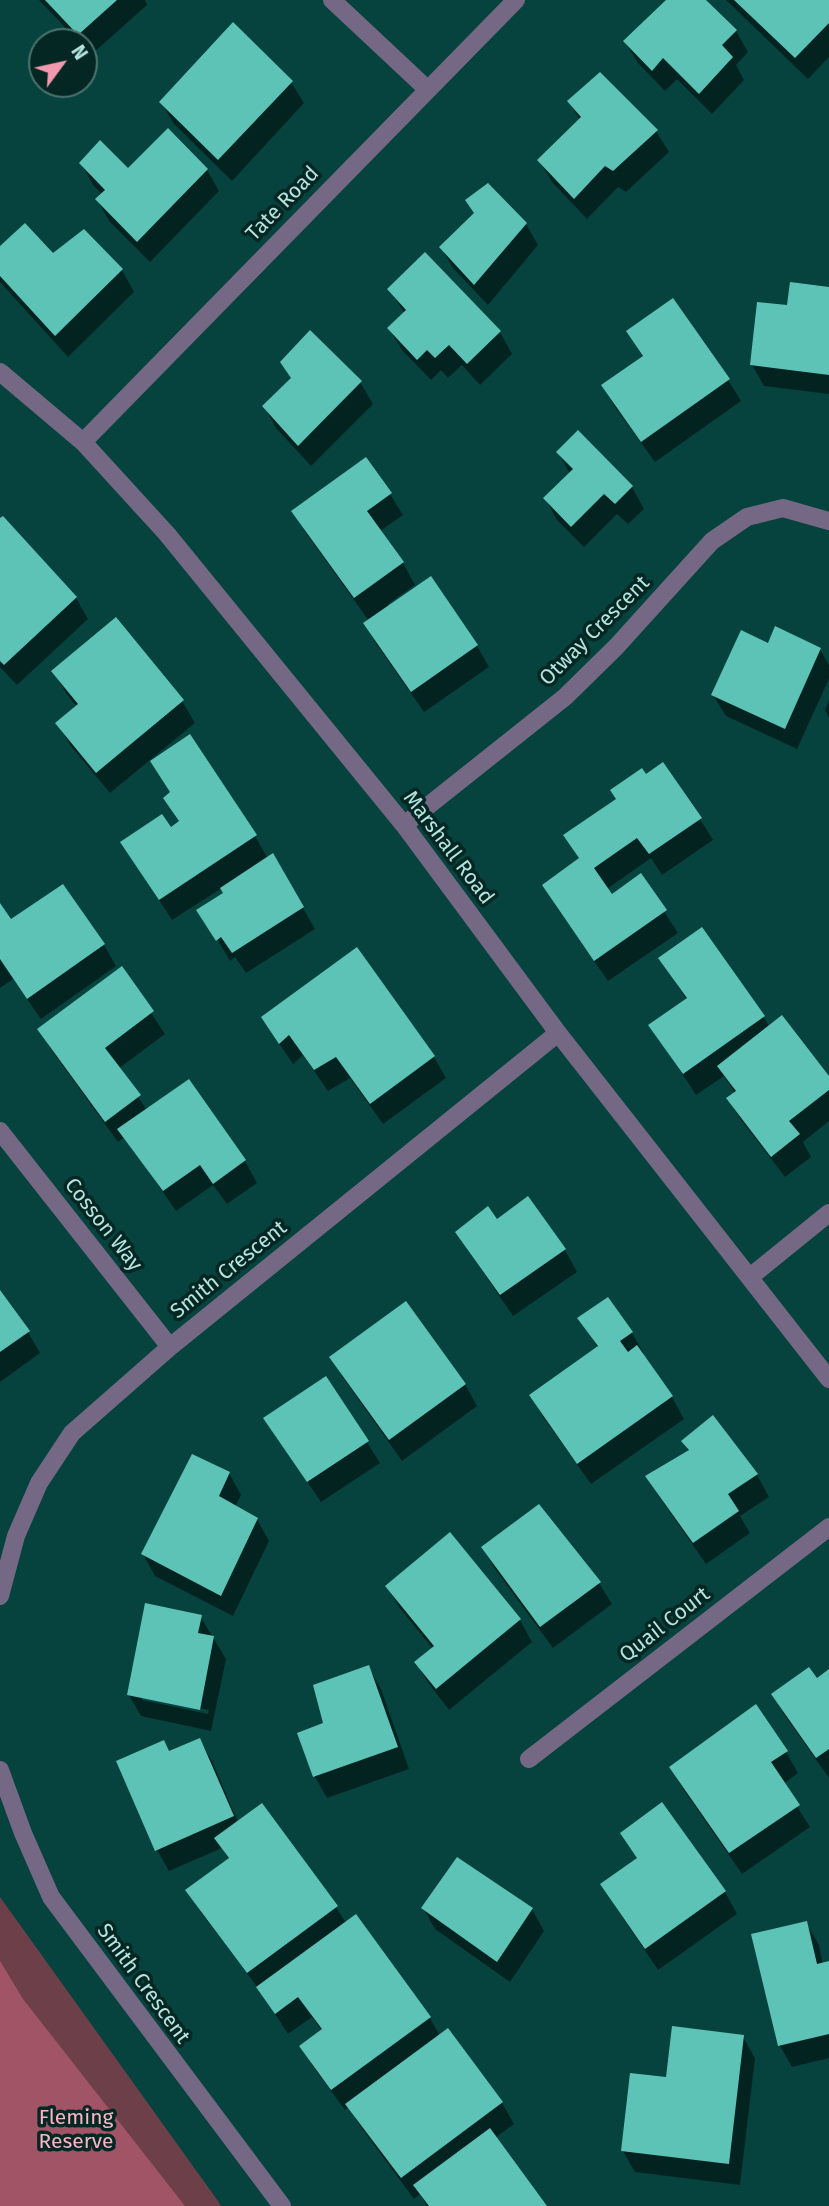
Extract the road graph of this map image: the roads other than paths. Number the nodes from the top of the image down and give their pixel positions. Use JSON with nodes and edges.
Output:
{"nodes":[{"id":1,"x":332,"y":0,"type":"edge"},
{"id":2,"x":516,"y":0,"type":"edge"},
{"id":3,"x":427,"y":89,"type":"junction"},
{"id":4,"x":0,"y":372,"type":"edge"},
{"id":5,"x":83,"y":442,"type":"junction"},
{"id":6,"x":829,"y":521,"type":"edge"},
{"id":7,"x":404,"y":825,"type":"junction"},
{"id":8,"x":558,"y":1033,"type":"junction"},
{"id":9,"x":0,"y":1131,"type":"edge"},
{"id":10,"x":829,"y":1213,"type":"edge"},
{"id":11,"x":750,"y":1277,"type":"junction"},
{"id":12,"x":170,"y":1347,"type":"junction"},
{"id":13,"x":829,"y":1379,"type":"edge"},
{"id":14,"x":829,"y":1527,"type":"edge"},
{"id":15,"x":0,"y":1596,"type":"edge"},
{"id":16,"x":529,"y":1759,"type":"dead end"},
{"id":17,"x":0,"y":1770,"type":"edge"},
{"id":18,"x":282,"y":2206,"type":"edge"}],
"edges":[{"from":1,"to":3,"type":"street"},
{"from":2,"to":3,"type":"street","name":"Tate Road"},
{"from":3,"to":5,"type":"street","name":"Tate Road"},
{"from":4,"to":5,"type":"street","name":"Marshall Road"},
{"from":5,"to":7,"type":"street","name":"Marshall Road"},
{"from":6,"to":7,"type":"street","name":"Otway Crescent"},
{"from":7,"to":8,"type":"street","name":"Marshall Road"},
{"from":8,"to":11,"type":"street","name":"Marshall Road"},
{"from":8,"to":12,"type":"street","name":"Smith Crescent"},
{"from":9,"to":12,"type":"street","name":"Cosson Way"},
{"from":10,"to":11,"type":"street"},
{"from":11,"to":13,"type":"street","name":"Marshall Road"},
{"from":12,"to":15,"type":"street","name":"Smith Crescent"},
{"from":14,"to":16,"type":"street","name":"Quail Court"},
{"from":17,"to":18,"type":"street","name":"Smith Crescent"}]}
